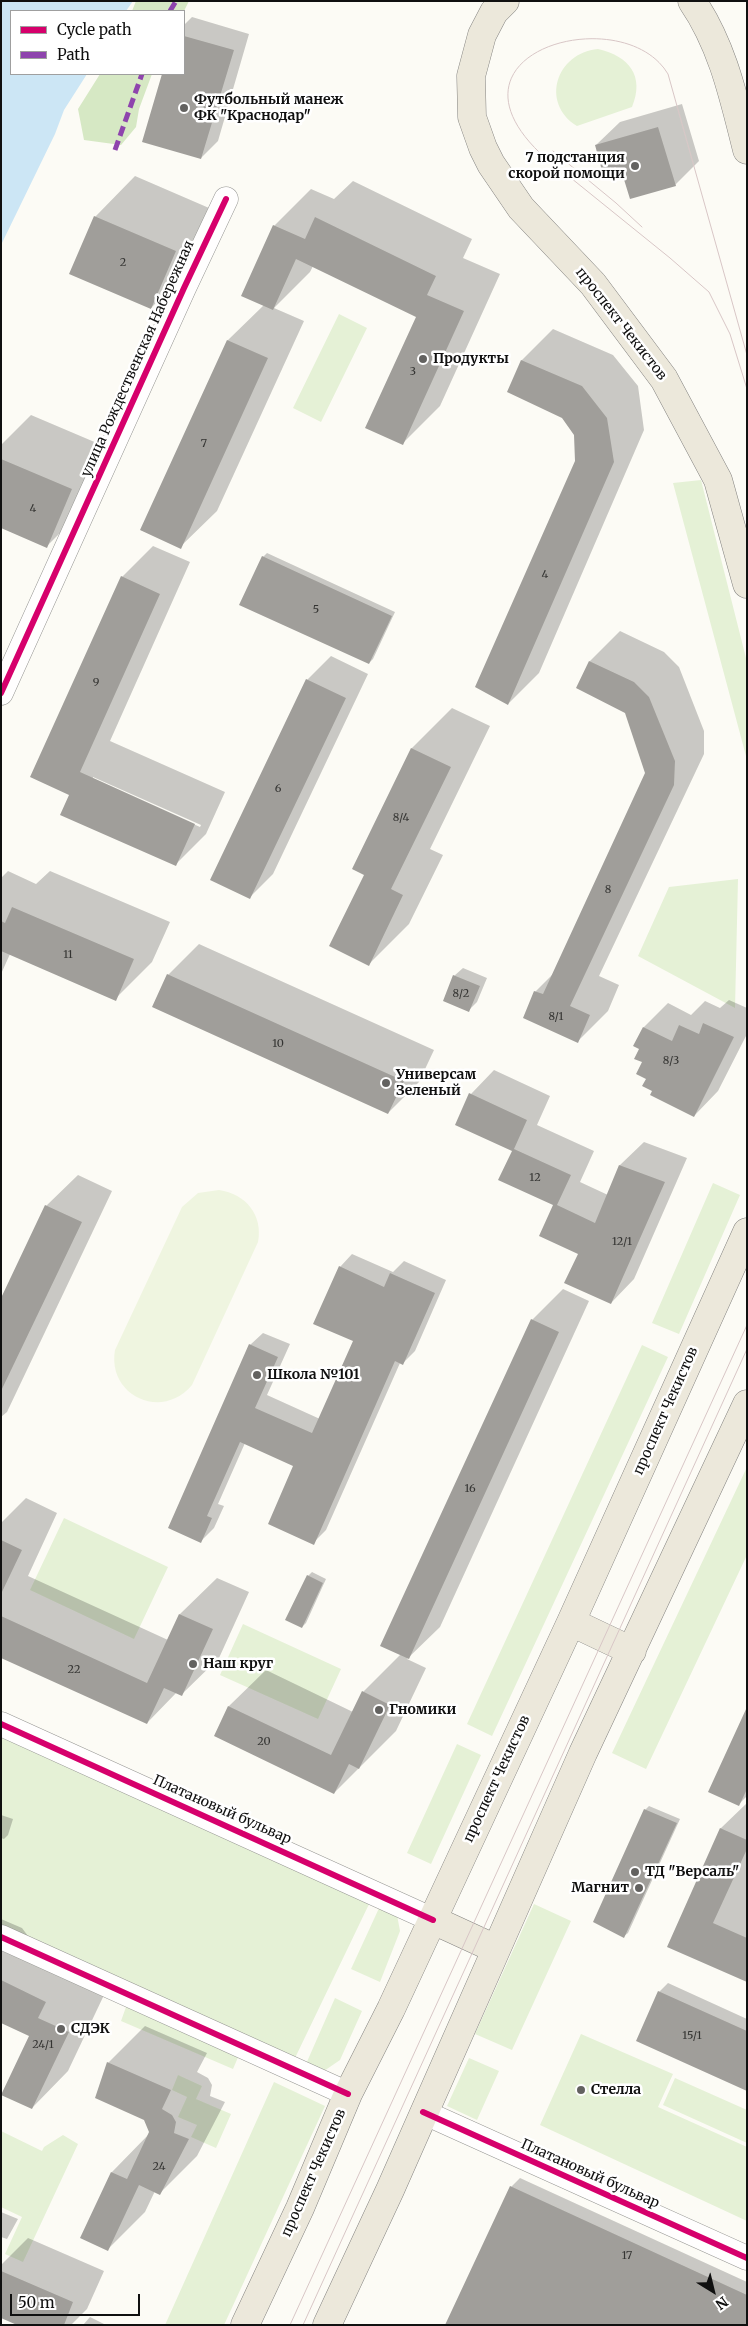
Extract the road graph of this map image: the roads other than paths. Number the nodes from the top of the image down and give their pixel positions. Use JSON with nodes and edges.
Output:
{"nodes":[{"id":1,"x":505,"y":1,"type":"edge"},
{"id":2,"x":692,"y":1,"type":"edge"},
{"id":3,"x":747,"y":150,"type":"edge"},
{"id":4,"x":226,"y":200,"type":"dead end"},
{"id":5,"x":747,"y":584,"type":"edge"},
{"id":6,"x":1,"y":693,"type":"edge"},
{"id":7,"x":747,"y":1232,"type":"edge"},
{"id":8,"x":747,"y":1404,"type":"edge"},
{"id":9,"x":571,"y":1622,"type":"junction"},
{"id":10,"x":632,"y":1651,"type":"junction"},
{"id":11,"x":1,"y":1724,"type":"edge"},
{"id":12,"x":433,"y":1920,"type":"junction"},
{"id":13,"x":1,"y":1937,"type":"edge"},
{"id":14,"x":496,"y":1949,"type":"junction"},
{"id":15,"x":348,"y":2094,"type":"junction"},
{"id":16,"x":423,"y":2112,"type":"junction"},
{"id":17,"x":747,"y":2258,"type":"edge"},
{"id":18,"x":245,"y":2325,"type":"edge"},
{"id":19,"x":327,"y":2325,"type":"edge"}],
"edges":[{"from":1,"to":5,"type":"main road","name":"проспект Чекистов"},
{"from":2,"to":3,"type":"main road"},
{"from":4,"to":6,"type":"street","name":"улица Рождественская Набережная"},
{"from":7,"to":9,"type":"main road","name":"проспект Чекистов"},
{"from":8,"to":10,"type":"main road"},
{"from":9,"to":10,"type":"main road"},
{"from":9,"to":12,"type":"main road","name":"проспект Чекистов"},
{"from":10,"to":14,"type":"main road"},
{"from":11,"to":12,"type":"street","name":"Платановый бульвар"},
{"from":12,"to":14,"type":"main road"},
{"from":12,"to":15,"type":"main road","name":"проспект Чекистов"},
{"from":13,"to":15,"type":"street"},
{"from":14,"to":16,"type":"main road"},
{"from":15,"to":18,"type":"main road","name":"проспект Чекистов"},
{"from":16,"to":17,"type":"street","name":"Платановый бульвар"},
{"from":16,"to":19,"type":"main road"}]}
